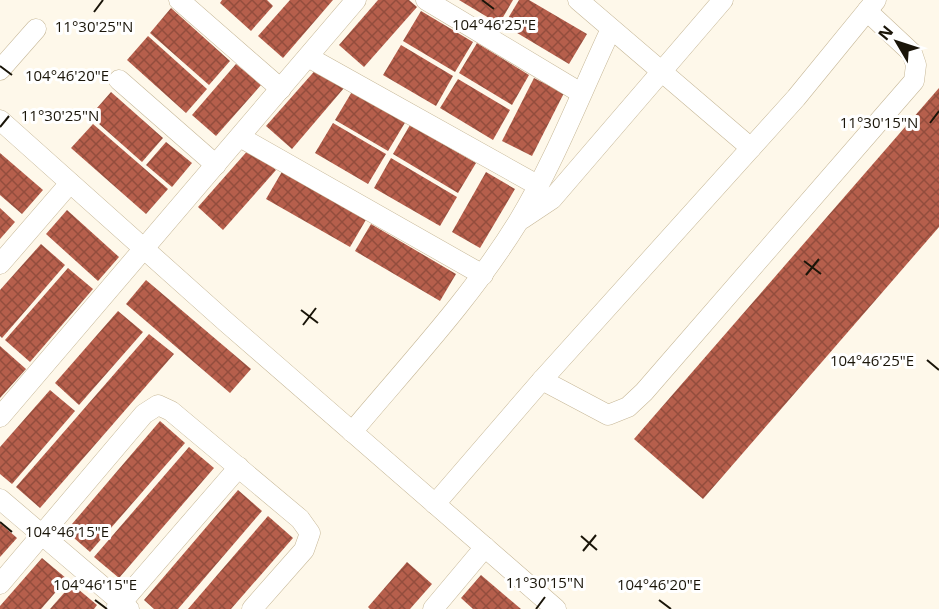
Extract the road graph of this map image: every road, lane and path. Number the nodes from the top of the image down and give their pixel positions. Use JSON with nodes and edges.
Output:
{"nodes":[{"id":1,"x":179,"y":0,"type":"edge"},
{"id":2,"x":356,"y":0,"type":"edge"},
{"id":3,"x":426,"y":0,"type":"edge"},
{"id":4,"x":723,"y":0,"type":"edge"},
{"id":5,"x":583,"y":2,"type":"edge"},
{"id":6,"x":871,"y":5,"type":"edge"},
{"id":7,"x":36,"y":29,"type":"dead end"},
{"id":8,"x":611,"y":30,"type":"junction"},
{"id":9,"x":308,"y":57,"type":"junction"},
{"id":10,"x":0,"y":70,"type":"edge"},
{"id":11,"x":660,"y":72,"type":"junction"},
{"id":12,"x":119,"y":80,"type":"dead end"},
{"id":13,"x":281,"y":89,"type":"junction"},
{"id":14,"x":581,"y":93,"type":"junction"},
{"id":15,"x":0,"y":120,"type":"edge"},
{"id":16,"x":240,"y":137,"type":"junction"},
{"id":17,"x":751,"y":148,"type":"junction"},
{"id":18,"x":216,"y":165,"type":"junction"},
{"id":19,"x":70,"y":183,"type":"junction"},
{"id":20,"x":538,"y":186,"type":"junction"},
{"id":21,"x":517,"y":223,"type":"junction"},
{"id":22,"x":144,"y":249,"type":"junction"},
{"id":23,"x":0,"y":264,"type":"edge"},
{"id":24,"x":483,"y":276,"type":"junction"},
{"id":25,"x":542,"y":380,"type":"junction"},
{"id":26,"x":0,"y":417,"type":"edge"},
{"id":27,"x":352,"y":432,"type":"junction"},
{"id":28,"x":239,"y":467,"type":"junction"},
{"id":29,"x":0,"y":499,"type":"edge"},
{"id":30,"x":435,"y":504,"type":"junction"},
{"id":31,"x":42,"y":535,"type":"junction"},
{"id":32,"x":485,"y":547,"type":"junction"},
{"id":33,"x":0,"y":584,"type":"edge"},
{"id":34,"x":122,"y":607,"type":"edge"},
{"id":35,"x":252,"y":609,"type":"edge"},
{"id":36,"x":433,"y":609,"type":"edge"},
{"id":37,"x":556,"y":609,"type":"edge"}],
"edges":[{"from":1,"to":13,"type":"street"},
{"from":2,"to":9,"type":"street"},
{"from":3,"to":14,"type":"street"},
{"from":4,"to":11,"type":"street"},
{"from":5,"to":8,"type":"street"},
{"from":6,"to":17,"type":"street"},
{"from":6,"to":25,"type":"street"},
{"from":7,"to":10,"type":"street"},
{"from":8,"to":11,"type":"street"},
{"from":8,"to":14,"type":"street"},
{"from":9,"to":13,"type":"street"},
{"from":9,"to":20,"type":"street"},
{"from":11,"to":17,"type":"street"},
{"from":11,"to":21,"type":"street"},
{"from":12,"to":18,"type":"street"},
{"from":13,"to":16,"type":"street"},
{"from":14,"to":20,"type":"street"},
{"from":15,"to":19,"type":"street"},
{"from":16,"to":18,"type":"street"},
{"from":16,"to":24,"type":"street"},
{"from":17,"to":25,"type":"street"},
{"from":18,"to":22,"type":"street"},
{"from":19,"to":22,"type":"street"},
{"from":19,"to":23,"type":"street"},
{"from":20,"to":21,"type":"street"},
{"from":21,"to":24,"type":"street"},
{"from":22,"to":26,"type":"street"},
{"from":22,"to":27,"type":"street"},
{"from":24,"to":27,"type":"street"},
{"from":25,"to":30,"type":"street"},
{"from":27,"to":30,"type":"street"},
{"from":28,"to":31,"type":"street"},
{"from":28,"to":34,"type":"street"},
{"from":28,"to":35,"type":"street"},
{"from":29,"to":31,"type":"street"},
{"from":30,"to":32,"type":"street"},
{"from":31,"to":33,"type":"street"},
{"from":31,"to":34,"type":"street"},
{"from":32,"to":36,"type":"street"},
{"from":32,"to":37,"type":"street"}]}
